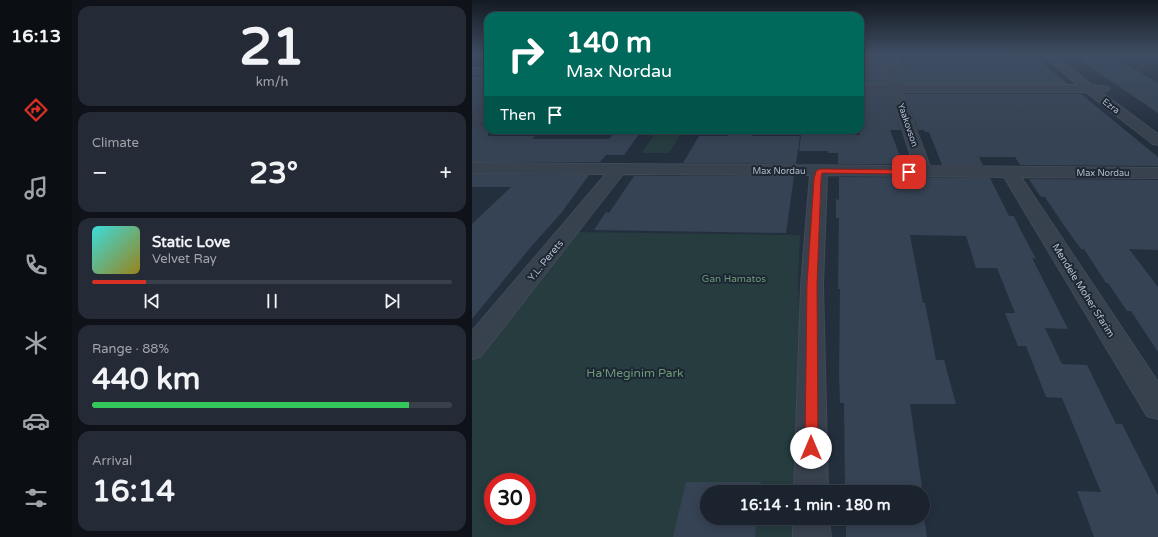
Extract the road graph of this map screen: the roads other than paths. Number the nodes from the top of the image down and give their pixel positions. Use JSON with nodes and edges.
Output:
{"nodes":[{"id":1,"x":893,"y":79,"type":"edge"},
{"id":2,"x":1078,"y":79,"type":"edge"},
{"id":3,"x":1089,"y":79,"type":"edge"},
{"id":4,"x":864,"y":88,"type":"edge"},
{"id":5,"x":895,"y":88,"type":"junction"},
{"id":6,"x":1089,"y":89,"type":"junction"},
{"id":7,"x":1104,"y":89,"type":"junction"},
{"id":8,"x":484,"y":106,"type":"edge"},
{"id":9,"x":472,"y":113,"type":"edge"},
{"id":10,"x":484,"y":114,"type":"edge"},
{"id":11,"x":472,"y":122,"type":"edge"},
{"id":12,"x":1158,"y":129,"type":"edge"},
{"id":13,"x":1158,"y":141,"type":"edge"},
{"id":14,"x":472,"y":168,"type":"edge"},
{"id":15,"x":618,"y":170,"type":"junction"},
{"id":16,"x":820,"y":171,"type":"junction"},
{"id":17,"x":924,"y":172,"type":"junction"},
{"id":18,"x":1009,"y":172,"type":"junction"},
{"id":19,"x":1158,"y":173,"type":"edge"},
{"id":20,"x":472,"y":349,"type":"edge"},
{"id":21,"x":1158,"y":407,"type":"edge"},
{"id":22,"x":811,"y":485,"type":"edge"},
{"id":23,"x":812,"y":525,"type":"edge"},
{"id":24,"x":812,"y":537,"type":"edge"}],
"edges":[{"from":1,"to":5,"type":"street","name":"Yaakovson"},
{"from":2,"to":6,"type":"street","name":"Ezra"},
{"from":3,"to":7,"type":"street","name":"Ezra"},
{"from":4,"to":5,"type":"street"},
{"from":5,"to":6,"type":"street"},
{"from":5,"to":17,"type":"street","name":"Yaakovson"},
{"from":6,"to":7,"type":"street"},
{"from":6,"to":13,"type":"street","name":"Ezra"},
{"from":7,"to":12,"type":"street","name":"Ezra"},
{"from":8,"to":9,"type":"street"},
{"from":10,"to":11,"type":"street"},
{"from":14,"to":15,"type":"street","name":"Max Nordau"},
{"from":15,"to":16,"type":"street","name":"Max Nordau"},
{"from":15,"to":20,"type":"street","name":"Y.L. Perets"},
{"from":16,"to":17,"type":"street","name":"Max Nordau"},
{"from":16,"to":22,"type":"street"},
{"from":17,"to":18,"type":"street","name":"Max Nordau"},
{"from":18,"to":19,"type":"street","name":"Max Nordau"},
{"from":18,"to":21,"type":"street","name":"Mendele Moher Sfarim"},
{"from":23,"to":24,"type":"street"}]}
